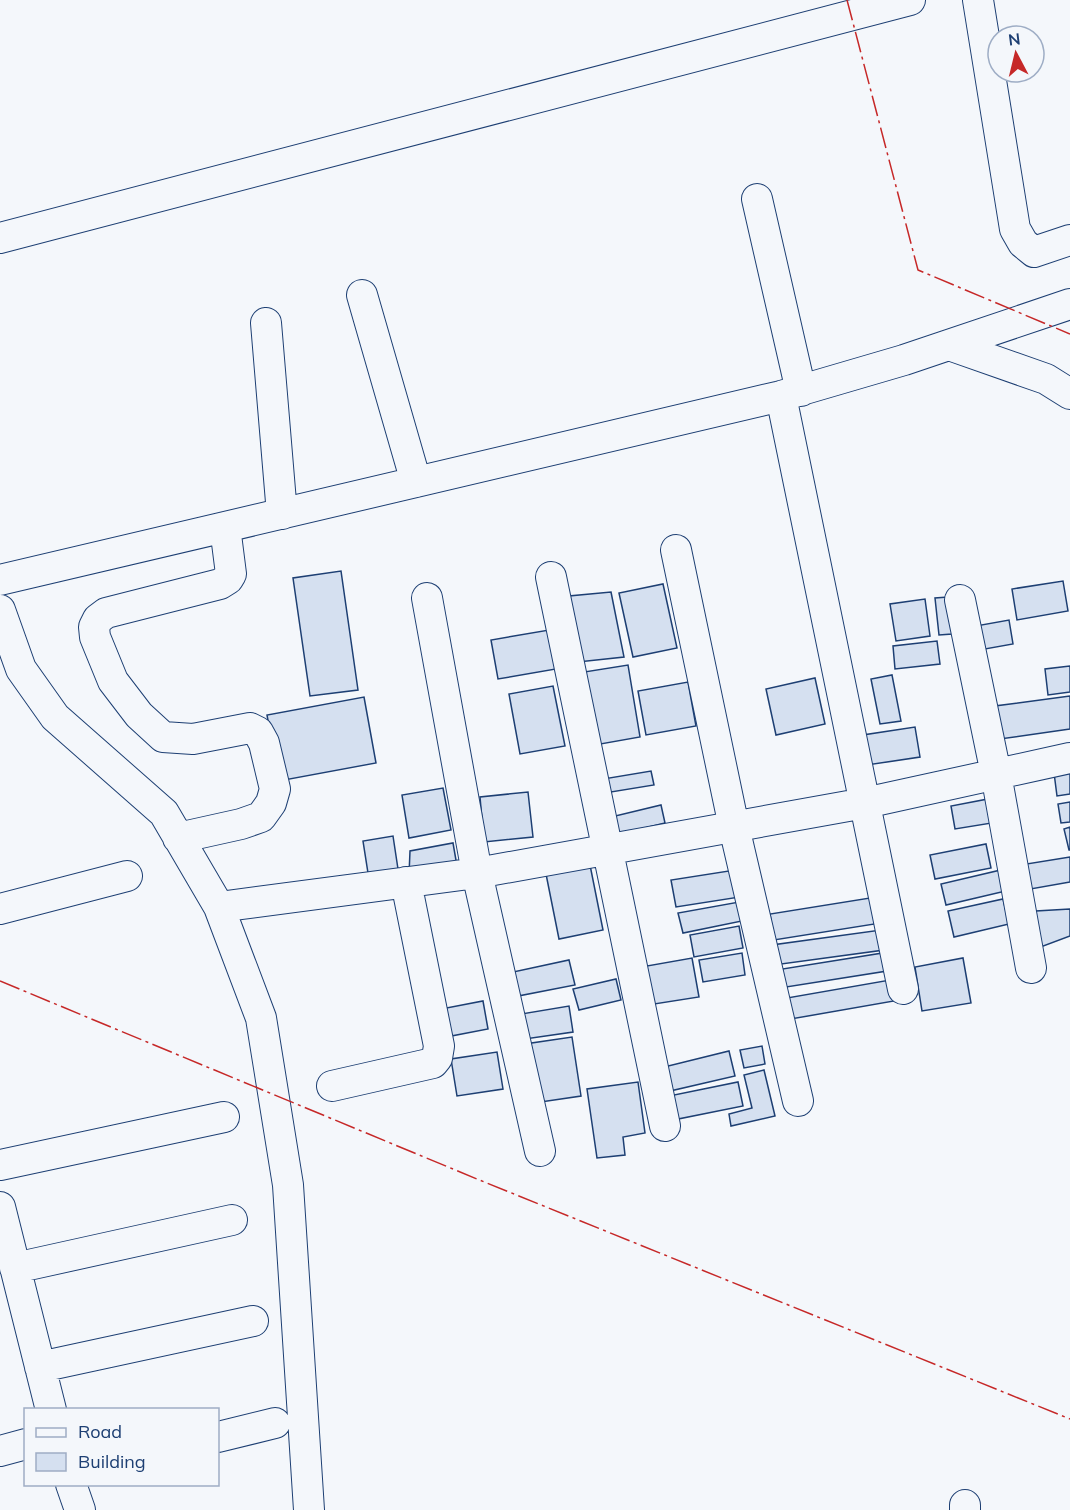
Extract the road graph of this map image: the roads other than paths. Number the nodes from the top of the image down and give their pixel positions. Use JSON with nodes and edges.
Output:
{"nodes":[{"id":1,"x":910,"y":0,"type":"edge"},
{"id":2,"x":978,"y":0,"type":"edge"},
{"id":3,"x":757,"y":199,"type":"dead end"},
{"id":4,"x":0,"y":238,"type":"edge"},
{"id":5,"x":1070,"y":240,"type":"edge"},
{"id":6,"x":362,"y":295,"type":"dead end"},
{"id":7,"x":1070,"y":304,"type":"edge"},
{"id":8,"x":266,"y":323,"type":"dead end"},
{"id":9,"x":949,"y":345,"type":"junction"},
{"id":10,"x":791,"y":394,"type":"junction"},
{"id":11,"x":1070,"y":394,"type":"edge"},
{"id":12,"x":416,"y":482,"type":"junction"},
{"id":13,"x":282,"y":514,"type":"junction"},
{"id":14,"x":225,"y":527,"type":"junction"},
{"id":15,"x":676,"y":550,"type":"dead end"},
{"id":16,"x":552,"y":577,"type":"dead end"},
{"id":17,"x":0,"y":580,"type":"edge"},
{"id":18,"x":427,"y":598,"type":"dead end"},
{"id":19,"x":960,"y":600,"type":"dead end"},
{"id":20,"x":0,"y":610,"type":"edge"},
{"id":21,"x":1070,"y":758,"type":"edge"},
{"id":22,"x":996,"y":774,"type":"junction"},
{"id":23,"x":865,"y":803,"type":"junction"},
{"id":24,"x":734,"y":827,"type":"junction"},
{"id":25,"x":178,"y":838,"type":"junction"},
{"id":26,"x":607,"y":850,"type":"junction"},
{"id":27,"x":477,"y":873,"type":"junction"},
{"id":28,"x":127,"y":876,"type":"dead end"},
{"id":29,"x":406,"y":882,"type":"junction"},
{"id":30,"x":219,"y":907,"type":"junction"},
{"id":31,"x":0,"y":909,"type":"edge"},
{"id":32,"x":1031,"y":968,"type":"dead end"},
{"id":33,"x":903,"y":989,"type":"dead end"},
{"id":34,"x":332,"y":1086,"type":"dead end"},
{"id":35,"x":798,"y":1101,"type":"dead end"},
{"id":36,"x":224,"y":1117,"type":"dead end"},
{"id":37,"x":665,"y":1126,"type":"dead end"},
{"id":38,"x":540,"y":1150,"type":"dead end"},
{"id":39,"x":0,"y":1165,"type":"edge"},
{"id":40,"x":0,"y":1207,"type":"edge"},
{"id":41,"x":232,"y":1220,"type":"dead end"},
{"id":42,"x":12,"y":1286,"type":"edge"},
{"id":43,"x":253,"y":1321,"type":"dead end"},
{"id":44,"x":40,"y":1367,"type":"junction"},
{"id":45,"x":50,"y":1408,"type":"edge"},
{"id":46,"x":275,"y":1423,"type":"dead end"},
{"id":47,"x":219,"y":1437,"type":"edge"},
{"id":48,"x":24,"y":1445,"type":"edge"},
{"id":49,"x":0,"y":1451,"type":"edge"},
{"id":50,"x":71,"y":1486,"type":"edge"},
{"id":51,"x":80,"y":1510,"type":"edge"},
{"id":52,"x":309,"y":1510,"type":"edge"}],
"edges":[{"from":1,"to":4,"type":"street"},
{"from":2,"to":5,"type":"street"},
{"from":3,"to":10,"type":"street"},
{"from":6,"to":12,"type":"street"},
{"from":7,"to":9,"type":"street"},
{"from":8,"to":13,"type":"street"},
{"from":9,"to":10,"type":"street"},
{"from":9,"to":11,"type":"street"},
{"from":10,"to":12,"type":"street"},
{"from":10,"to":23,"type":"street"},
{"from":12,"to":13,"type":"street"},
{"from":13,"to":14,"type":"street"},
{"from":14,"to":17,"type":"street"},
{"from":14,"to":25,"type":"street"},
{"from":15,"to":24,"type":"street"},
{"from":16,"to":26,"type":"street"},
{"from":18,"to":27,"type":"street"},
{"from":19,"to":22,"type":"street"},
{"from":20,"to":25,"type":"street"},
{"from":21,"to":22,"type":"street"},
{"from":22,"to":23,"type":"street"},
{"from":22,"to":32,"type":"street"},
{"from":23,"to":24,"type":"street"},
{"from":23,"to":33,"type":"street"},
{"from":24,"to":26,"type":"street"},
{"from":24,"to":35,"type":"street"},
{"from":25,"to":30,"type":"street"},
{"from":26,"to":27,"type":"street"},
{"from":26,"to":37,"type":"street"},
{"from":27,"to":29,"type":"street"},
{"from":27,"to":38,"type":"street"},
{"from":28,"to":31,"type":"street"},
{"from":29,"to":30,"type":"street"},
{"from":29,"to":34,"type":"street"},
{"from":30,"to":52,"type":"street"},
{"from":36,"to":39,"type":"street"},
{"from":40,"to":42,"type":"street"},
{"from":41,"to":42,"type":"street"},
{"from":42,"to":44,"type":"street"},
{"from":43,"to":44,"type":"street"},
{"from":44,"to":45,"type":"street"},
{"from":46,"to":47,"type":"street"},
{"from":48,"to":49,"type":"street"},
{"from":50,"to":51,"type":"street"}]}
